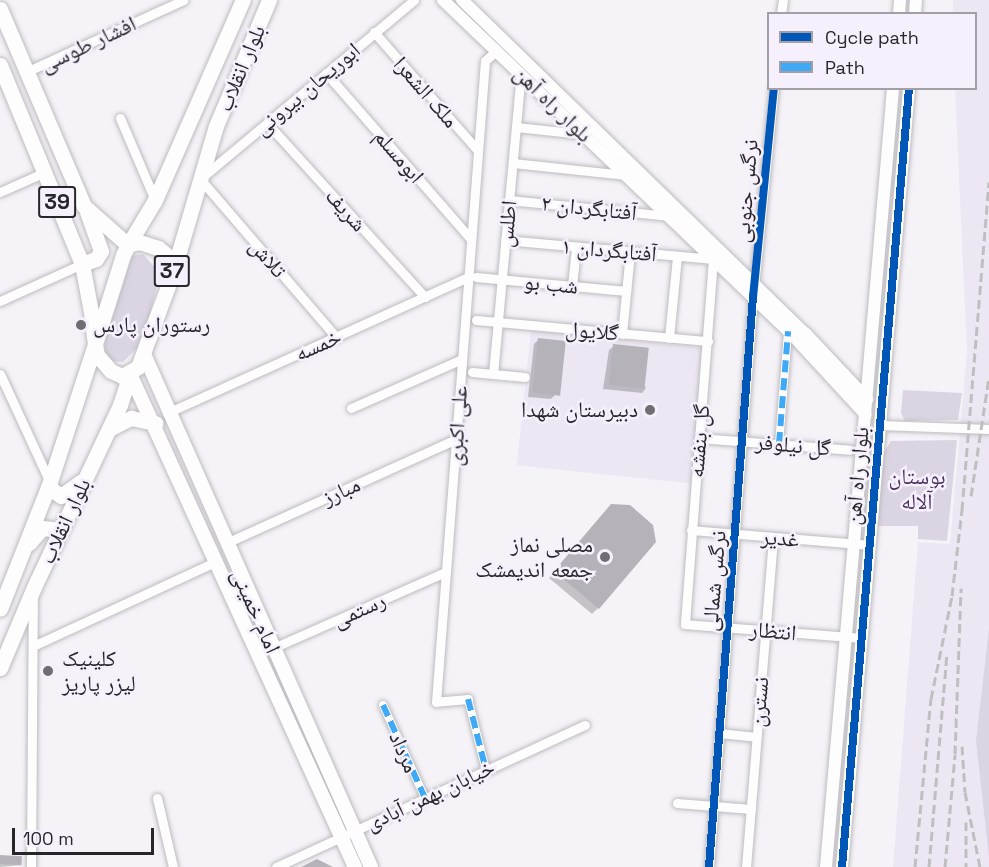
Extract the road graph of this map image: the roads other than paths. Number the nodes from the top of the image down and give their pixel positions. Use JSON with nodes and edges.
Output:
{"nodes":[{"id":1,"x":183,"y":0,"type":"edge"},
{"id":2,"x":243,"y":0,"type":"edge"},
{"id":3,"x":269,"y":0,"type":"edge"},
{"id":4,"x":414,"y":0,"type":"edge"},
{"id":5,"x":443,"y":0,"type":"edge"},
{"id":6,"x":462,"y":0,"type":"edge"},
{"id":7,"x":0,"y":9,"type":"edge"},
{"id":8,"x":374,"y":32,"type":"junction"},
{"id":9,"x":497,"y":50,"type":"junction"},
{"id":10,"x":0,"y":65,"type":"edge"},
{"id":11,"x":26,"y":72,"type":"junction"},
{"id":12,"x":326,"y":73,"type":"junction"},
{"id":13,"x":521,"y":73,"type":"junction"},
{"id":14,"x":4,"y":83,"type":"edge"},
{"id":15,"x":774,"y":90,"type":"edge"},
{"id":16,"x":893,"y":90,"type":"edge"},
{"id":17,"x":909,"y":90,"type":"edge"},
{"id":18,"x":120,"y":118,"type":"dead end"},
{"id":19,"x":267,"y":123,"type":"junction"},
{"id":20,"x":516,"y":128,"type":"junction"},
{"id":21,"x":584,"y":134,"type":"junction"},
{"id":22,"x":478,"y":151,"type":"junction"},
{"id":23,"x":513,"y":163,"type":"junction"},
{"id":24,"x":45,"y":172,"type":"junction"},
{"id":25,"x":626,"y":175,"type":"junction"},
{"id":26,"x":200,"y":179,"type":"junction"},
{"id":27,"x":884,"y":184,"type":"junction"},
{"id":28,"x":900,"y":185,"type":"junction"},
{"id":29,"x":0,"y":192,"type":"edge"},
{"id":30,"x":155,"y":200,"type":"junction"},
{"id":31,"x":509,"y":200,"type":"junction"},
{"id":32,"x":84,"y":206,"type":"junction"},
{"id":33,"x":669,"y":216,"type":"junction"},
{"id":34,"x":471,"y":239,"type":"junction"},
{"id":35,"x":506,"y":240,"type":"junction"},
{"id":36,"x":128,"y":244,"type":"junction"},
{"id":37,"x":576,"y":247,"type":"junction"},
{"id":38,"x":630,"y":252,"type":"junction"},
{"id":39,"x":677,"y":256,"type":"junction"},
{"id":40,"x":713,"y":259,"type":"junction"},
{"id":41,"x":82,"y":264,"type":"junction"},
{"id":42,"x":172,"y":275,"type":"junction"},
{"id":43,"x":472,"y":277,"type":"junction"},
{"id":44,"x":502,"y":279,"type":"junction"},
{"id":45,"x":572,"y":286,"type":"junction"},
{"id":46,"x":626,"y":291,"type":"junction"},
{"id":47,"x":754,"y":291,"type":"junction"},
{"id":48,"x":425,"y":297,"type":"junction"},
{"id":49,"x":0,"y":301,"type":"edge"},
{"id":50,"x":476,"y":320,"type":"dead end"},
{"id":51,"x":498,"y":322,"type":"junction"},
{"id":52,"x":788,"y":331,"type":"junction"},
{"id":53,"x":622,"y":334,"type":"junction"},
{"id":54,"x":336,"y":336,"type":"junction"},
{"id":55,"x":669,"y":338,"type":"junction"},
{"id":56,"x":708,"y":341,"type":"junction"},
{"id":57,"x":95,"y":344,"type":"junction"},
{"id":58,"x":144,"y":354,"type":"junction"},
{"id":59,"x":462,"y":359,"type":"junction"},
{"id":60,"x":472,"y":372,"type":"dead end"},
{"id":61,"x":0,"y":374,"type":"edge"},
{"id":62,"x":130,"y":374,"type":"junction"},
{"id":63,"x":493,"y":374,"type":"junction"},
{"id":64,"x":525,"y":377,"type":"dead end"},
{"id":65,"x":866,"y":397,"type":"junction"},
{"id":66,"x":351,"y":408,"type":"dead end"},
{"id":67,"x":167,"y":413,"type":"junction"},
{"id":68,"x":864,"y":414,"type":"junction"},
{"id":69,"x":155,"y":423,"type":"junction"},
{"id":70,"x":880,"y":424,"type":"junction"},
{"id":71,"x":109,"y":429,"type":"junction"},
{"id":72,"x":989,"y":429,"type":"edge"},
{"id":73,"x":699,"y":438,"type":"junction"},
{"id":74,"x":456,"y":439,"type":"junction"},
{"id":75,"x":743,"y":441,"type":"junction"},
{"id":76,"x":779,"y":444,"type":"junction"},
{"id":77,"x":850,"y":450,"type":"dead end"},
{"id":78,"x":86,"y":478,"type":"junction"},
{"id":79,"x":49,"y":484,"type":"junction"},
{"id":80,"x":691,"y":530,"type":"junction"},
{"id":81,"x":736,"y":534,"type":"junction"},
{"id":82,"x":58,"y":535,"type":"junction"},
{"id":83,"x":773,"y":537,"type":"junction"},
{"id":84,"x":226,"y":543,"type":"junction"},
{"id":85,"x":854,"y":544,"type":"junction"},
{"id":86,"x":869,"y":545,"type":"junction"},
{"id":87,"x":24,"y":549,"type":"junction"},
{"id":88,"x":217,"y":561,"type":"junction"},
{"id":89,"x":445,"y":572,"type":"junction"},
{"id":90,"x":34,"y":587,"type":"junction"},
{"id":91,"x":0,"y":609,"type":"edge"},
{"id":92,"x":685,"y":624,"type":"joint"},
{"id":93,"x":728,"y":627,"type":"junction"},
{"id":94,"x":765,"y":630,"type":"junction"},
{"id":95,"x":846,"y":637,"type":"junction"},
{"id":96,"x":861,"y":638,"type":"junction"},
{"id":97,"x":33,"y":646,"type":"junction"},
{"id":98,"x":273,"y":648,"type":"junction"},
{"id":99,"x":0,"y":668,"type":"edge"},
{"id":100,"x":468,"y":699,"type":"joint"},
{"id":101,"x":383,"y":705,"type":"dead end"},
{"id":102,"x":585,"y":725,"type":"dead end"},
{"id":103,"x":719,"y":734,"type":"junction"},
{"id":104,"x":756,"y":737,"type":"junction"},
{"id":105,"x":835,"y":764,"type":"junction"},
{"id":106,"x":850,"y":766,"type":"junction"},
{"id":107,"x":486,"y":770,"type":"junction"},
{"id":108,"x":157,"y":798,"type":"dead end"},
{"id":109,"x":425,"y":798,"type":"junction"},
{"id":110,"x":677,"y":803,"type":"dead end"},
{"id":111,"x":713,"y":806,"type":"junction"},
{"id":112,"x":751,"y":809,"type":"junction"},
{"id":113,"x":354,"y":830,"type":"junction"},
{"id":114,"x":341,"y":836,"type":"junction"},
{"id":115,"x":31,"y":867,"type":"edge"},
{"id":116,"x":173,"y":867,"type":"edge"},
{"id":117,"x":276,"y":867,"type":"edge"},
{"id":118,"x":355,"y":867,"type":"edge"},
{"id":119,"x":371,"y":867,"type":"edge"},
{"id":120,"x":709,"y":867,"type":"edge"},
{"id":121,"x":746,"y":867,"type":"edge"},
{"id":122,"x":826,"y":867,"type":"edge"},
{"id":123,"x":842,"y":867,"type":"edge"}],
"edges":[{"from":1,"to":11,"type":"street","name":"افشار طوسی"},
{"from":2,"to":30,"type":"main road","name":"بلوار انقلاب","number":"37"},
{"from":3,"to":26,"type":"main road","name":"بلوار انقلاب","number":"37"},
{"from":4,"to":8,"type":"street","name":"ابوریحان بیرونی"},
{"from":5,"to":9,"type":"street","name":"بلوار راه آهن"},
{"from":6,"to":47,"type":"street","name":"بلوار راه آهن"},
{"from":7,"to":11,"type":"main road","number":"39"},
{"from":8,"to":12,"type":"street","name":"ابوریحان بیرونی"},
{"from":8,"to":22,"type":"street","name":"ملک الشعرا"},
{"from":9,"to":13,"type":"street","name":"بلوار راه آهن"},
{"from":9,"to":22,"type":"street","name":"علی اکبری"},
{"from":10,"to":14,"type":"main road","number":"39"},
{"from":11,"to":32,"type":"main road","number":"39"},
{"from":12,"to":19,"type":"street","name":"ابوریحان بیرونی"},
{"from":12,"to":34,"type":"street","name":"ابومسلم"},
{"from":13,"to":20,"type":"street","name":"اطلس"},
{"from":13,"to":21,"type":"street","name":"بلوار راه آهن"},
{"from":14,"to":24,"type":"main road","number":"39"},
{"from":15,"to":47,"type":"street","name":"نرگس جنوبی"},
{"from":16,"to":27,"type":"street","name":"بلوار راه آهن"},
{"from":17,"to":28,"type":"street","name":"بلوار راه آهن"},
{"from":18,"to":30,"type":"street"},
{"from":19,"to":26,"type":"street","name":"ابوریحان بیرونی"},
{"from":19,"to":48,"type":"street","name":"شریف"},
{"from":20,"to":21,"type":"street"},
{"from":20,"to":23,"type":"street","name":"اطلس"},
{"from":21,"to":25,"type":"street","name":"بلوار راه آهن"},
{"from":22,"to":34,"type":"street","name":"علی اکبری"},
{"from":23,"to":25,"type":"street"},
{"from":23,"to":31,"type":"street","name":"اطلس"},
{"from":24,"to":29,"type":"street"},
{"from":24,"to":41,"type":"main road","number":"39"},
{"from":25,"to":33,"type":"street","name":"بلوار راه آهن"},
{"from":26,"to":42,"type":"main road","name":"بلوار انقلاب","number":"37"},
{"from":26,"to":54,"type":"street","name":"تلاش"},
{"from":27,"to":28,"type":"street"},
{"from":27,"to":65,"type":"street","name":"بلوار راه آهن"},
{"from":28,"to":70,"type":"street","name":"بلوار راه آهن"},
{"from":30,"to":36,"type":"main road","name":"بلوار انقلاب","number":"37"},
{"from":31,"to":33,"type":"street","name":"آفتابگردان ۲"},
{"from":31,"to":35,"type":"street","name":"اطلس"},
{"from":32,"to":36,"type":"main road","number":"39"},
{"from":32,"to":41,"type":"main road"},
{"from":33,"to":40,"type":"street","name":"بلوار راه آهن"},
{"from":34,"to":43,"type":"street","name":"علی اکبری"},
{"from":35,"to":37,"type":"street","name":"آفتابگردان ۱"},
{"from":35,"to":44,"type":"street","name":"اطلس"},
{"from":36,"to":42,"type":"main road","number":"37"},
{"from":36,"to":57,"type":"main road","number":"37"},
{"from":37,"to":38,"type":"street","name":"آفتابگردان ۱"},
{"from":37,"to":45,"type":"street"},
{"from":38,"to":39,"type":"street","name":"آفتابگردان ۱"},
{"from":38,"to":46,"type":"street"},
{"from":39,"to":40,"type":"street","name":"آفتابگردان ۱"},
{"from":39,"to":55,"type":"street"},
{"from":40,"to":47,"type":"street","name":"بلوار راه آهن"},
{"from":40,"to":56,"type":"street","name":"گل بنفشه"},
{"from":41,"to":49,"type":"street"},
{"from":41,"to":57,"type":"main road","number":"39"},
{"from":42,"to":58,"type":"main road","number":"37"},
{"from":43,"to":44,"type":"street","name":"شب بو"},
{"from":43,"to":48,"type":"street","name":"خمسه"},
{"from":43,"to":59,"type":"street","name":"علی اکبری"},
{"from":44,"to":45,"type":"street","name":"شب بو"},
{"from":44,"to":51,"type":"street","name":"اطلس"},
{"from":45,"to":46,"type":"street","name":"شب بو"},
{"from":46,"to":53,"type":"street"},
{"from":47,"to":52,"type":"street","name":"بلوار راه آهن"},
{"from":47,"to":65,"type":"street","name":"بلوار راه آهن"},
{"from":47,"to":75,"type":"street","name":"نرگس شمالی"},
{"from":48,"to":54,"type":"street","name":"خمسه"},
{"from":50,"to":51,"type":"street","name":"گلایول"},
{"from":51,"to":53,"type":"street","name":"گلایول"},
{"from":51,"to":63,"type":"street","name":"اطلس"},
{"from":52,"to":68,"type":"street","name":"بلوار راه آهن"},
{"from":52,"to":76,"type":"street"},
{"from":53,"to":55,"type":"street","name":"گلایول"},
{"from":54,"to":67,"type":"street","name":"خمسه"},
{"from":55,"to":56,"type":"street","name":"گلایول"},
{"from":56,"to":73,"type":"street","name":"گل بنفشه"},
{"from":57,"to":62,"type":"main road"},
{"from":57,"to":79,"type":"main road","name":"بلوار انقلاب","number":"37"},
{"from":58,"to":62,"type":"main road","number":"37"},
{"from":58,"to":67,"type":"main road","name":"امام خمینی"},
{"from":59,"to":66,"type":"street"},
{"from":59,"to":74,"type":"street","name":"علی اکبری"},
{"from":60,"to":63,"type":"street"},
{"from":61,"to":79,"type":"street"},
{"from":62,"to":69,"type":"main road","name":"امام خمینی"},
{"from":62,"to":71,"type":"main road","name":"بلوار انقلاب","number":"37"},
{"from":63,"to":64,"type":"street"},
{"from":65,"to":68,"type":"street","name":"بلوار راه آهن"},
{"from":65,"to":70,"type":"street","name":"بلوار راه آهن"},
{"from":67,"to":84,"type":"main road","name":"امام خمینی"},
{"from":68,"to":70,"type":"street","name":"بلوار راه آهن"},
{"from":68,"to":85,"type":"street","name":"بلوار راه آهن"},
{"from":69,"to":71,"type":"main road"},
{"from":69,"to":88,"type":"main road","name":"امام خمینی"},
{"from":70,"to":72,"type":"street"},
{"from":70,"to":86,"type":"street","name":"بلوار راه آهن"},
{"from":71,"to":78,"type":"main road","name":"بلوار انقلاب","number":"37"},
{"from":73,"to":75,"type":"street","name":"گل نیلوفر"},
{"from":73,"to":80,"type":"street","name":"گل بنفشه"},
{"from":74,"to":84,"type":"street","name":"مبارز"},
{"from":74,"to":89,"type":"street","name":"علی اکبری"},
{"from":75,"to":76,"type":"street","name":"گل نیلوفر"},
{"from":75,"to":81,"type":"street","name":"نرگس شمالی"},
{"from":76,"to":77,"type":"street","name":"گل نیلوفر"},
{"from":78,"to":79,"type":"main road"},
{"from":78,"to":82,"type":"main road","name":"بلوار انقلاب","number":"37"},
{"from":79,"to":87,"type":"main road","name":"بلوار انقلاب","number":"37"},
{"from":80,"to":81,"type":"street","name":"غدیر"},
{"from":80,"to":92,"type":"street","name":"گل بنفشه"},
{"from":81,"to":83,"type":"street","name":"غدیر"},
{"from":81,"to":93,"type":"street","name":"نرگس شمالی"},
{"from":82,"to":87,"type":"main road"},
{"from":82,"to":90,"type":"main road","name":"بلوار انقلاب","number":"37"},
{"from":83,"to":85,"type":"street","name":"غدیر"},
{"from":83,"to":94,"type":"street","name":"نسترن"},
{"from":84,"to":98,"type":"main road","name":"امام خمینی"},
{"from":85,"to":86,"type":"street","name":"غدیر"},
{"from":85,"to":95,"type":"street","name":"بلوار راه آهن"},
{"from":86,"to":96,"type":"street","name":"بلوار راه آهن"},
{"from":87,"to":91,"type":"main road","name":"بلوار انقلاب","number":"37"},
{"from":88,"to":97,"type":"street"},
{"from":88,"to":114,"type":"main road","name":"امام خمینی"},
{"from":89,"to":98,"type":"street","name":"رستمی"},
{"from":89,"to":100,"type":"street","name":"علی اکبری"},
{"from":90,"to":97,"type":"street"},
{"from":90,"to":99,"type":"main road","name":"بلوار انقلاب","number":"37"},
{"from":92,"to":93,"type":"street","name":"انتظار"},
{"from":93,"to":94,"type":"street","name":"انتظار"},
{"from":93,"to":103,"type":"street","name":"نرگس شمالی"},
{"from":94,"to":95,"type":"street","name":"انتظار"},
{"from":94,"to":104,"type":"street","name":"نسترن"},
{"from":95,"to":96,"type":"street","name":"انتظار"},
{"from":95,"to":105,"type":"street","name":"بلوار راه آهن"},
{"from":96,"to":106,"type":"street","name":"بلوار راه آهن"},
{"from":97,"to":115,"type":"street"},
{"from":98,"to":113,"type":"main road","name":"امام خمینی"},
{"from":100,"to":107,"type":"street","name":"علی اکبری"},
{"from":101,"to":109,"type":"street","name":"مرداد"},
{"from":102,"to":107,"type":"street","name":"خیابان بهمن آبادی"},
{"from":103,"to":104,"type":"street"},
{"from":103,"to":111,"type":"street","name":"نرگس شمالی"},
{"from":104,"to":112,"type":"street","name":"نسترن"},
{"from":105,"to":106,"type":"street"},
{"from":105,"to":122,"type":"street","name":"بلوار راه آهن"},
{"from":106,"to":123,"type":"street","name":"بلوار راه آهن"},
{"from":107,"to":109,"type":"street","name":"خیابان بهمن آبادی"},
{"from":108,"to":116,"type":"street"},
{"from":109,"to":113,"type":"street","name":"خیابان بهمن آبادی"},
{"from":110,"to":111,"type":"street"},
{"from":111,"to":112,"type":"street"},
{"from":111,"to":120,"type":"street","name":"نرگس شمالی"},
{"from":112,"to":121,"type":"street","name":"نسترن"},
{"from":113,"to":114,"type":"street","name":"خیابان بهمن آبادی"},
{"from":113,"to":119,"type":"main road","name":"امام خمینی"},
{"from":114,"to":117,"type":"street","name":"خیابان بهمن آبادی"},
{"from":114,"to":118,"type":"main road","name":"امام خمینی"}]}
